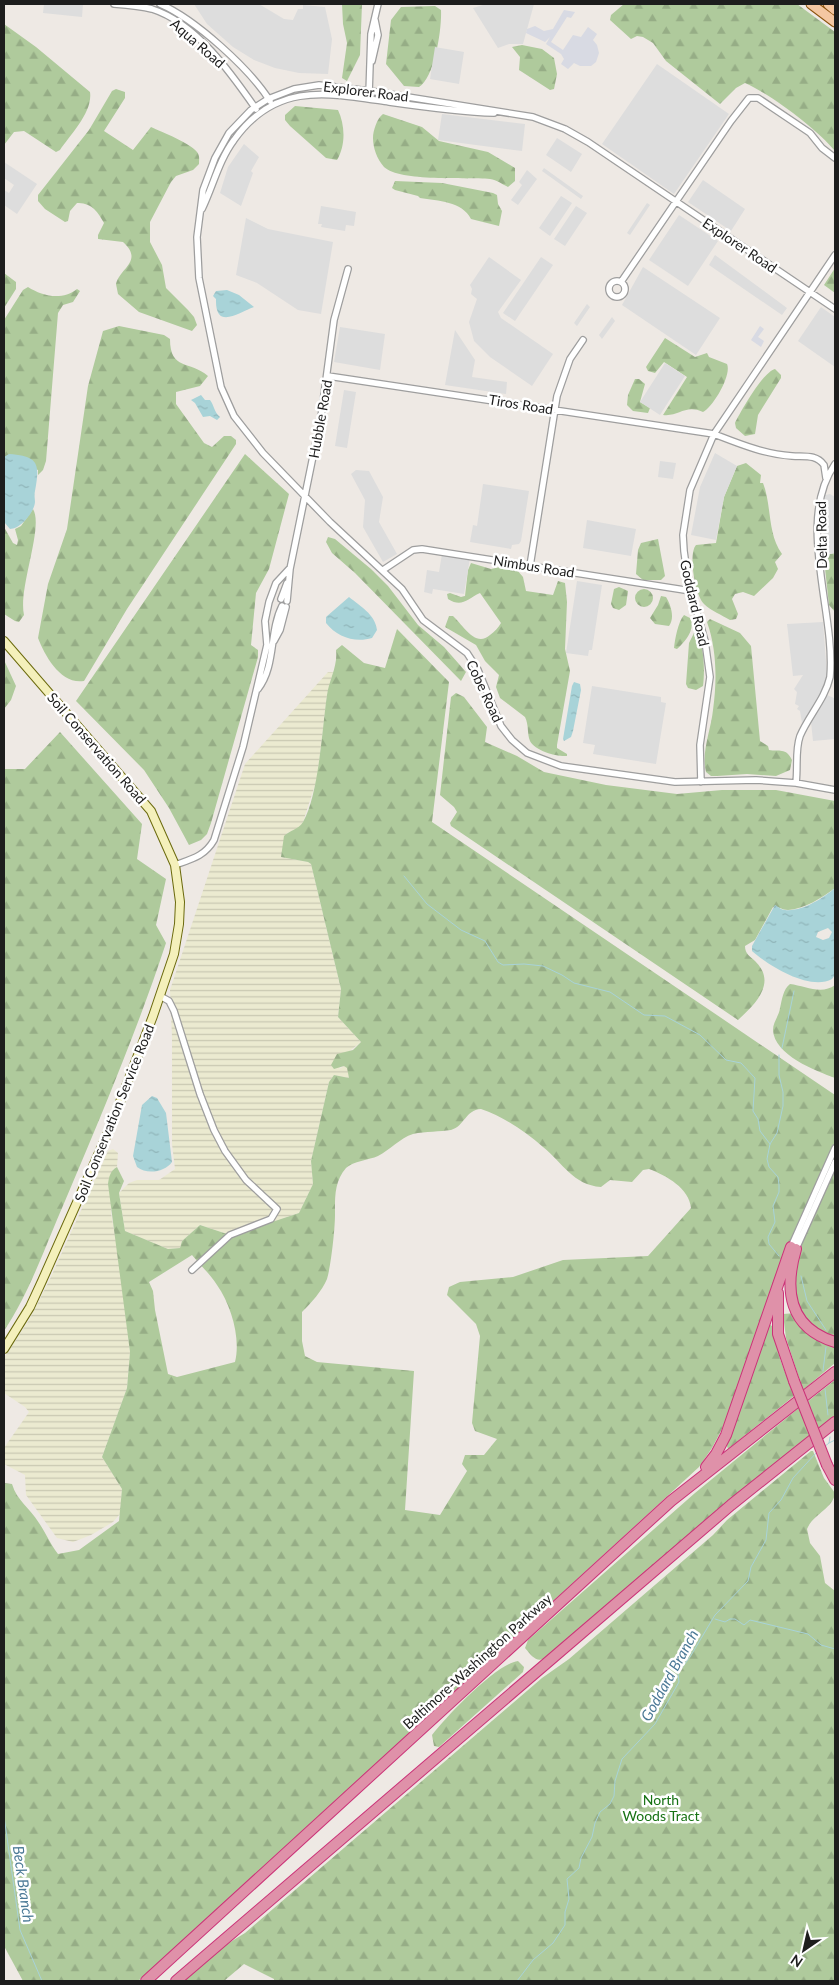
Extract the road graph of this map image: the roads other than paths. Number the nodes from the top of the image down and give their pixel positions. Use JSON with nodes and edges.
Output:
{"nodes":[{"id":1,"x":114,"y":4,"type":"edge"},
{"id":2,"x":160,"y":4,"type":"edge"},
{"id":3,"x":378,"y":4,"type":"edge"},
{"id":4,"x":811,"y":4,"type":"edge"},
{"id":5,"x":828,"y":4,"type":"edge"},
{"id":6,"x":835,"y":10,"type":"edge"},
{"id":7,"x":835,"y":22,"type":"edge"},
{"id":8,"x":370,"y":91,"type":"junction"},
{"id":9,"x":268,"y":99,"type":"junction"},
{"id":10,"x":368,"y":99,"type":"junction"},
{"id":11,"x":272,"y":105,"type":"junction"},
{"id":12,"x":255,"y":107,"type":"junction"},
{"id":13,"x":260,"y":114,"type":"junction"},
{"id":14,"x":513,"y":114,"type":"junction"},
{"id":15,"x":835,"y":158,"type":"edge"},
{"id":16,"x":676,"y":202,"type":"junction"},
{"id":17,"x":200,"y":213,"type":"junction"},
{"id":18,"x":835,"y":255,"type":"edge"},
{"id":19,"x":348,"y":269,"type":"dead end"},
{"id":20,"x":621,"y":282,"type":"dead end"},
{"id":21,"x":810,"y":292,"type":"junction"},
{"id":22,"x":835,"y":309,"type":"edge"},
{"id":23,"x":583,"y":340,"type":"dead end"},
{"id":24,"x":328,"y":376,"type":"junction"},
{"id":25,"x":554,"y":409,"type":"junction"},
{"id":26,"x":714,"y":434,"type":"junction"},
{"id":27,"x":835,"y":464,"type":"edge"},
{"id":28,"x":826,"y":478,"type":"junction"},
{"id":29,"x":305,"y":496,"type":"junction"},
{"id":30,"x":530,"y":566,"type":"junction"},
{"id":31,"x":290,"y":569,"type":"junction"},
{"id":32,"x":383,"y":570,"type":"junction"},
{"id":33,"x":288,"y":580,"type":"junction"},
{"id":34,"x":691,"y":591,"type":"junction"},
{"id":35,"x":283,"y":603,"type":"junction"},
{"id":36,"x":4,"y":641,"type":"edge"},
{"id":37,"x":271,"y":648,"type":"junction"},
{"id":38,"x":257,"y":690,"type":"junction"},
{"id":39,"x":701,"y":782,"type":"junction"},
{"id":40,"x":796,"y":782,"type":"junction"},
{"id":41,"x":835,"y":790,"type":"edge"},
{"id":42,"x":175,"y":865,"type":"junction"},
{"id":43,"x":160,"y":996,"type":"junction"},
{"id":44,"x":835,"y":1148,"type":"edge"},
{"id":45,"x":835,"y":1162,"type":"edge"},
{"id":46,"x":793,"y":1248,"type":"junction"},
{"id":47,"x":192,"y":1270,"type":"dead end"},
{"id":48,"x":835,"y":1342,"type":"edge"},
{"id":49,"x":4,"y":1349,"type":"edge"},
{"id":50,"x":835,"y":1372,"type":"edge"},
{"id":51,"x":835,"y":1423,"type":"edge"},
{"id":52,"x":835,"y":1480,"type":"edge"},
{"id":53,"x":671,"y":1501,"type":"junction"},
{"id":54,"x":146,"y":1981,"type":"edge"},
{"id":55,"x":176,"y":1981,"type":"edge"}],
"edges":[{"from":1,"to":12,"type":"street","name":"Aqua Road"},
{"from":2,"to":9,"type":"street","name":"Aqua Road"},
{"from":3,"to":8,"type":"street"},
{"from":4,"to":7,"type":"main road"},
{"from":5,"to":6,"type":"main road"},
{"from":8,"to":9,"type":"street","name":"Explorer Road"},
{"from":8,"to":10,"type":"street"},
{"from":8,"to":14,"type":"street","name":"Explorer Road"},
{"from":9,"to":11,"type":"street","name":"Aqua Road"},
{"from":9,"to":12,"type":"street","name":"Explorer Road"},
{"from":10,"to":11,"type":"street","name":"Explorer Road"},
{"from":10,"to":14,"type":"street","name":"Explorer Road"},
{"from":11,"to":13,"type":"street","name":"Explorer Road"},
{"from":12,"to":13,"type":"street","name":"Aqua Road"},
{"from":12,"to":17,"type":"street","name":"Explorer Road"},
{"from":13,"to":17,"type":"street","name":"Explorer Road"},
{"from":14,"to":16,"type":"street","name":"Explorer Road"},
{"from":15,"to":16,"type":"street"},
{"from":16,"to":20,"type":"street"},
{"from":16,"to":21,"type":"street","name":"Explorer Road"},
{"from":17,"to":29,"type":"street","name":"Explorer Road"},
{"from":18,"to":21,"type":"street","name":"Goddard Road"},
{"from":19,"to":24,"type":"street","name":"Hubble Road"},
{"from":21,"to":22,"type":"street","name":"Explorer Road"},
{"from":21,"to":26,"type":"street","name":"Goddard Road"},
{"from":23,"to":25,"type":"street"},
{"from":24,"to":25,"type":"street","name":"Tiros Road"},
{"from":24,"to":29,"type":"street","name":"Hubble Road"},
{"from":25,"to":26,"type":"street","name":"Tiros Road"},
{"from":25,"to":30,"type":"street"},
{"from":26,"to":28,"type":"street","name":"Tiros Road"},
{"from":26,"to":34,"type":"street","name":"Goddard Road"},
{"from":27,"to":28,"type":"street","name":"Delta Road"},
{"from":28,"to":40,"type":"street","name":"Delta Road"},
{"from":29,"to":31,"type":"street","name":"Hubble Road"},
{"from":29,"to":32,"type":"street","name":"Cobe Road"},
{"from":30,"to":32,"type":"street","name":"Nimbus Road"},
{"from":30,"to":34,"type":"street","name":"Nimbus Road"},
{"from":31,"to":33,"type":"street","name":"Hubble Road"},
{"from":31,"to":38,"type":"street","name":"Hubble Road"},
{"from":32,"to":39,"type":"street","name":"Cobe Road"},
{"from":33,"to":35,"type":"street","name":"Hubble Road"},
{"from":33,"to":35,"type":"street","name":"Hubble Road"},
{"from":34,"to":39,"type":"street","name":"Goddard Road"},
{"from":35,"to":37,"type":"street","name":"Hubble Road"},
{"from":35,"to":37,"type":"street","name":"Hubble Road"},
{"from":36,"to":42,"type":"main road","name":"Soil Conservation Road"},
{"from":37,"to":38,"type":"street","name":"Hubble Road"},
{"from":38,"to":42,"type":"street","name":"Hubble Road"},
{"from":39,"to":40,"type":"street","name":"Cobe Road"},
{"from":40,"to":41,"type":"street","name":"Cobe Road"},
{"from":42,"to":43,"type":"main road","name":"Soil Conservation Service Road"},
{"from":43,"to":47,"type":"street"},
{"from":43,"to":49,"type":"main road","name":"Soil Conservation Service Road"},
{"from":44,"to":46,"type":"street"},
{"from":45,"to":46,"type":"street"},
{"from":46,"to":48,"type":"highway"},
{"from":46,"to":52,"type":"highway","bridge":true},
{"from":46,"to":53,"type":"highway"},
{"from":50,"to":53,"type":"highway","name":"Baltimore-Washington Parkway"},
{"from":51,"to":55,"type":"highway"},
{"from":53,"to":54,"type":"highway","name":"Baltimore-Washington Parkway"}]}
